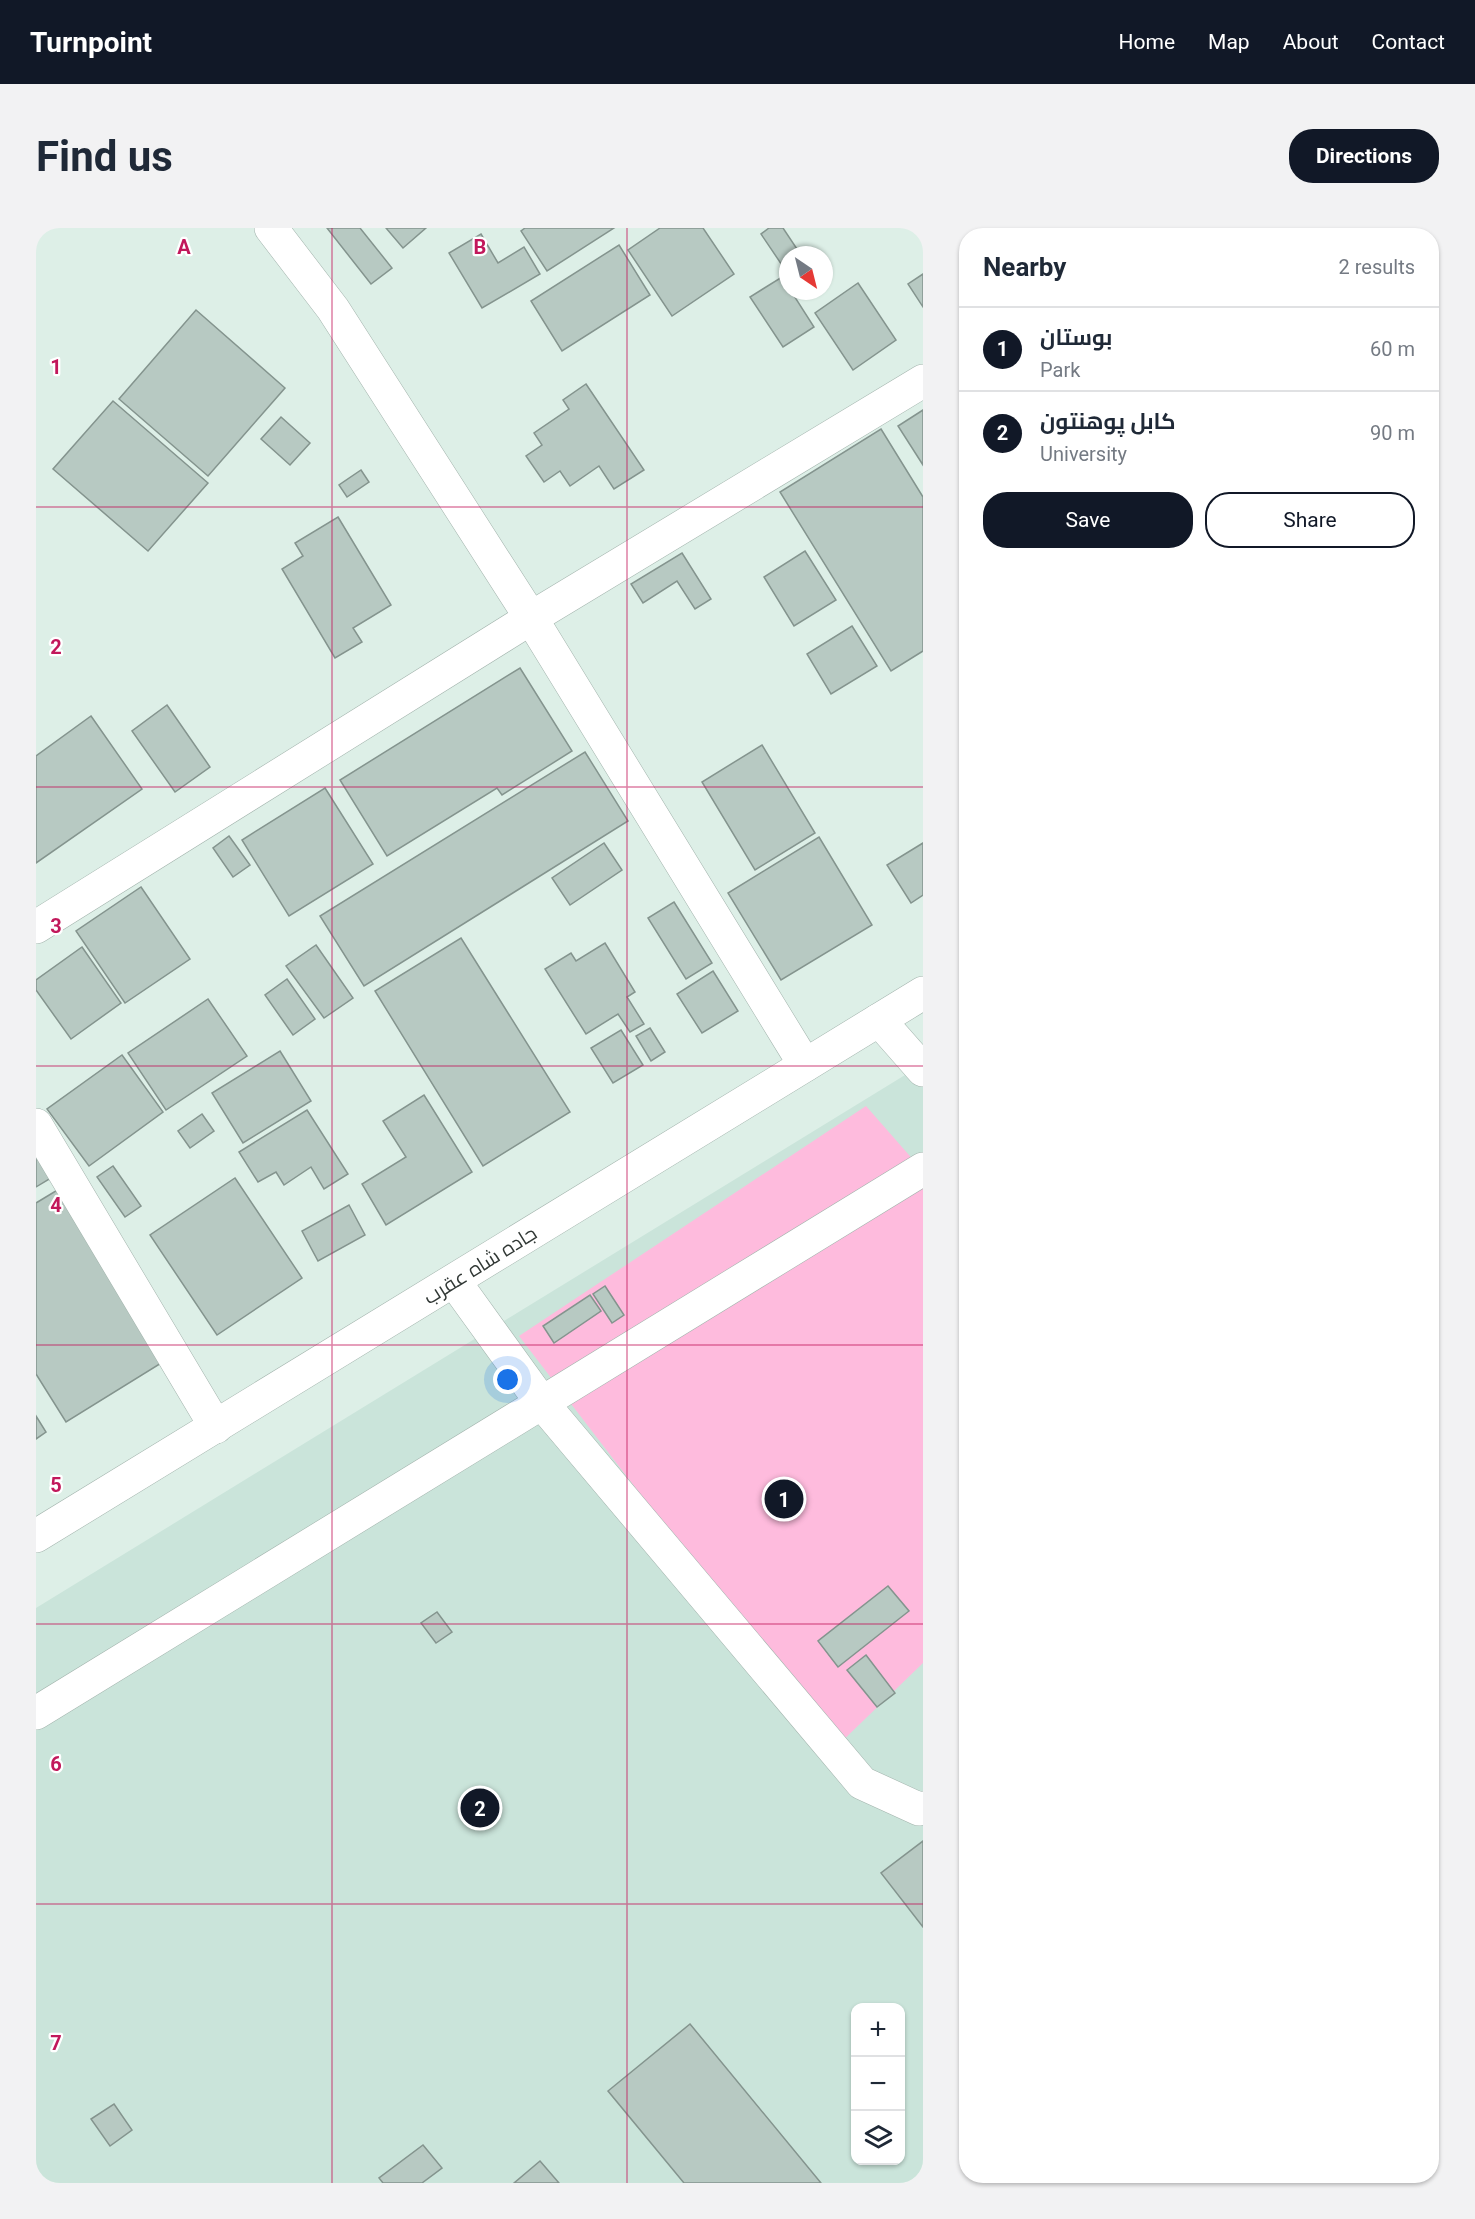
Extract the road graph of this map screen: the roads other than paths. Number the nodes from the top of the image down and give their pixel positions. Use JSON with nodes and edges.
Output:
{"nodes":[{"id":1,"x":271,"y":228,"type":"edge"},
{"id":2,"x":923,"y":381,"type":"edge"},
{"id":3,"x":531,"y":618,"type":"junction"},
{"id":4,"x":36,"y":927,"type":"edge"},
{"id":5,"x":923,"y":993,"type":"edge"},
{"id":6,"x":879,"y":1020,"type":"junction"},
{"id":7,"x":805,"y":1065,"type":"junction"},
{"id":8,"x":923,"y":1070,"type":"edge"},
{"id":9,"x":36,"y":1125,"type":"edge"},
{"id":10,"x":923,"y":1169,"type":"edge"},
{"id":11,"x":454,"y":1281,"type":"junction"},
{"id":12,"x":542,"y":1403,"type":"junction"},
{"id":13,"x":216,"y":1427,"type":"junction"},
{"id":14,"x":36,"y":1536,"type":"edge"},
{"id":15,"x":36,"y":1713,"type":"edge"},
{"id":16,"x":923,"y":1808,"type":"edge"}],
"edges":[{"from":1,"to":3,"type":"main road"},
{"from":2,"to":3,"type":"main road"},
{"from":3,"to":4,"type":"main road"},
{"from":3,"to":7,"type":"main road"},
{"from":5,"to":6,"type":"main road","name":"جاده شاه عقرب"},
{"from":6,"to":7,"type":"main road","name":"جاده شاه عقرب"},
{"from":6,"to":8,"type":"main road"},
{"from":7,"to":11,"type":"main road","name":"جاده شاه عقرب"},
{"from":9,"to":13,"type":"main road"},
{"from":10,"to":12,"type":"main road"},
{"from":11,"to":12,"type":"main road"},
{"from":11,"to":13,"type":"main road","name":"جاده شاه عقرب"},
{"from":12,"to":15,"type":"main road"},
{"from":12,"to":16,"type":"main road"},
{"from":13,"to":14,"type":"main road","name":"جاده شاه عقرب"}]}
